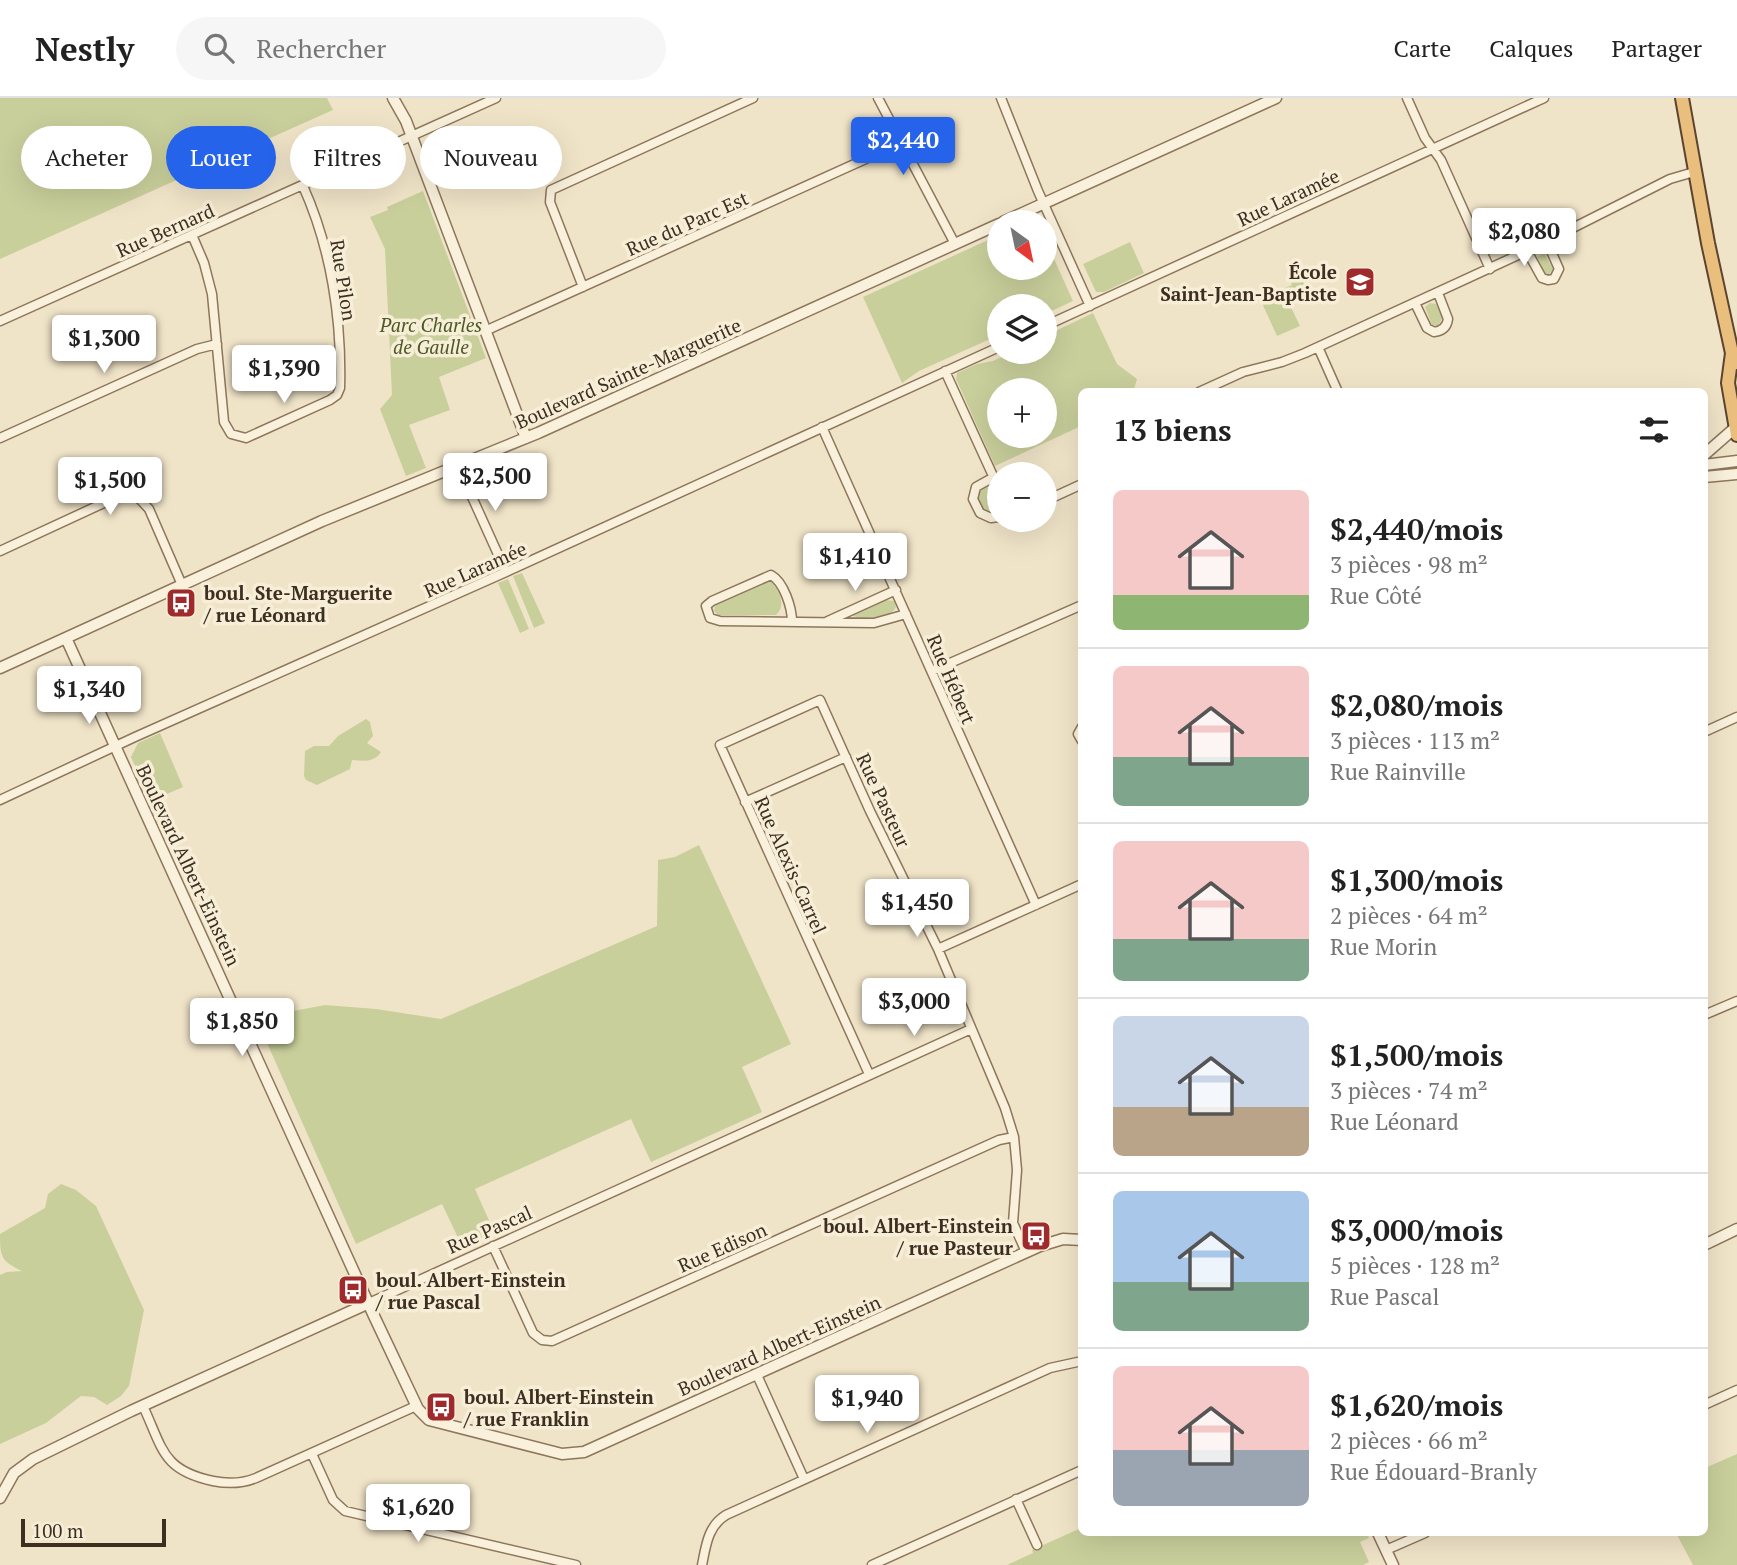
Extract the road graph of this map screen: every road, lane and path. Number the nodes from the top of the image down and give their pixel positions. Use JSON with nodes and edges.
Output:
{"nodes":[{"id":1,"x":393,"y":98,"type":"edge"},
{"id":2,"x":496,"y":98,"type":"edge"},
{"id":3,"x":753,"y":98,"type":"edge"},
{"id":4,"x":878,"y":98,"type":"edge"},
{"id":5,"x":1002,"y":98,"type":"edge"},
{"id":6,"x":1276,"y":98,"type":"edge"},
{"id":7,"x":1407,"y":98,"type":"edge"},
{"id":8,"x":1544,"y":98,"type":"edge"},
{"id":9,"x":1682,"y":98,"type":"edge"},
{"id":10,"x":412,"y":137,"type":"junction"},
{"id":11,"x":406,"y":140,"type":"edge"},
{"id":12,"x":901,"y":143,"type":"junction"},
{"id":13,"x":1432,"y":148,"type":"junction"},
{"id":14,"x":1695,"y":172,"type":"junction"},
{"id":15,"x":296,"y":189,"type":"edge"},
{"id":16,"x":304,"y":189,"type":"edge"},
{"id":17,"x":1044,"y":204,"type":"junction"},
{"id":18,"x":1030,"y":210,"type":"edge"},
{"id":19,"x":987,"y":229,"type":"edge"},
{"id":20,"x":192,"y":235,"type":"junction"},
{"id":21,"x":1547,"y":242,"type":"junction"},
{"id":22,"x":955,"y":244,"type":"junction"},
{"id":23,"x":1527,"y":251,"type":"junction"},
{"id":24,"x":1490,"y":269,"type":"junction"},
{"id":25,"x":583,"y":288,"type":"junction"},
{"id":26,"x":1438,"y":293,"type":"junction"},
{"id":27,"x":1415,"y":303,"type":"junction"},
{"id":28,"x":1090,"y":306,"type":"junction"},
{"id":29,"x":0,"y":321,"type":"edge"},
{"id":30,"x":1057,"y":321,"type":"edge"},
{"id":31,"x":485,"y":331,"type":"junction"},
{"id":32,"x":217,"y":344,"type":"junction"},
{"id":33,"x":1318,"y":347,"type":"junction"},
{"id":34,"x":987,"y":352,"type":"edge"},
{"id":35,"x":1734,"y":358,"type":"edge"},
{"id":36,"x":945,"y":371,"type":"junction"},
{"id":37,"x":1219,"y":383,"type":"junction"},
{"id":38,"x":1208,"y":388,"type":"edge"},
{"id":39,"x":1222,"y":388,"type":"edge"},
{"id":40,"x":1336,"y":388,"type":"edge"},
{"id":41,"x":822,"y":427,"type":"junction"},
{"id":42,"x":1736,"y":431,"type":"edge"},
{"id":43,"x":0,"y":438,"type":"edge"},
{"id":44,"x":526,"y":438,"type":"junction"},
{"id":45,"x":1708,"y":452,"type":"edge"},
{"id":46,"x":1737,"y":461,"type":"edge"},
{"id":47,"x":987,"y":462,"type":"edge"},
{"id":48,"x":1708,"y":465,"type":"edge"},
{"id":49,"x":458,"y":466,"type":"junction"},
{"id":50,"x":1737,"y":474,"type":"edge"},
{"id":51,"x":1708,"y":477,"type":"edge"},
{"id":52,"x":987,"y":481,"type":"edge"},
{"id":53,"x":1078,"y":486,"type":"edge"},
{"id":54,"x":1057,"y":495,"type":"edge"},
{"id":55,"x":987,"y":516,"type":"edge"},
{"id":56,"x":0,"y":551,"type":"edge"},
{"id":57,"x":506,"y":572,"type":"junction"},
{"id":58,"x":182,"y":584,"type":"junction"},
{"id":59,"x":896,"y":590,"type":"junction"},
{"id":60,"x":1078,"y":606,"type":"edge"},
{"id":61,"x":906,"y":614,"type":"junction"},
{"id":62,"x":792,"y":622,"type":"junction"},
{"id":63,"x":825,"y":622,"type":"junction"},
{"id":64,"x":66,"y":638,"type":"junction"},
{"id":65,"x":0,"y":668,"type":"edge"},
{"id":66,"x":932,"y":671,"type":"junction"},
{"id":67,"x":1737,"y":717,"type":"edge"},
{"id":68,"x":1708,"y":730,"type":"edge"},
{"id":69,"x":720,"y":745,"type":"joint"},
{"id":70,"x":116,"y":747,"type":"junction"},
{"id":71,"x":846,"y":757,"type":"junction"},
{"id":72,"x":0,"y":800,"type":"edge"},
{"id":73,"x":744,"y":802,"type":"junction"},
{"id":74,"x":1078,"y":886,"type":"edge"},
{"id":75,"x":1036,"y":905,"type":"junction"},
{"id":76,"x":938,"y":949,"type":"junction"},
{"id":77,"x":1737,"y":1001,"type":"edge"},
{"id":78,"x":1708,"y":1013,"type":"edge"},
{"id":79,"x":971,"y":1029,"type":"junction"},
{"id":80,"x":869,"y":1074,"type":"junction"},
{"id":81,"x":1014,"y":1136,"type":"junction"},
{"id":82,"x":1736,"y":1233,"type":"edge"},
{"id":83,"x":1078,"y":1240,"type":"edge"},
{"id":84,"x":1708,"y":1244,"type":"edge"},
{"id":85,"x":493,"y":1246,"type":"junction"},
{"id":86,"x":1026,"y":1252,"type":"junction"},
{"id":87,"x":369,"y":1303,"type":"junction"},
{"id":88,"x":1078,"y":1363,"type":"edge"},
{"id":89,"x":757,"y":1375,"type":"junction"},
{"id":90,"x":1737,"y":1390,"type":"edge"},
{"id":91,"x":1708,"y":1403,"type":"edge"},
{"id":92,"x":143,"y":1406,"type":"junction"},
{"id":93,"x":416,"y":1406,"type":"junction"},
{"id":94,"x":312,"y":1454,"type":"junction"},
{"id":95,"x":1078,"y":1472,"type":"edge"},
{"id":96,"x":804,"y":1479,"type":"junction"},
{"id":97,"x":0,"y":1498,"type":"edge"},
{"id":98,"x":1016,"y":1499,"type":"junction"},
{"id":99,"x":1379,"y":1536,"type":"edge"},
{"id":100,"x":1418,"y":1536,"type":"edge"},
{"id":101,"x":1037,"y":1545,"type":"dead end"},
{"id":102,"x":1386,"y":1550,"type":"junction"},
{"id":103,"x":576,"y":1565,"type":"edge"},
{"id":104,"x":702,"y":1565,"type":"edge"},
{"id":105,"x":872,"y":1565,"type":"edge"},
{"id":106,"x":1393,"y":1565,"type":"edge"}],
"edges":[{"from":1,"to":10,"type":"street"},
{"from":2,"to":10,"type":"street","name":"Rue Bernard"},
{"from":3,"to":25,"type":"street"},
{"from":4,"to":12,"type":"street"},
{"from":5,"to":17,"type":"street"},
{"from":6,"to":17,"type":"street","name":"Boulevard Sainte-Marguerite"},
{"from":7,"to":13,"type":"street"},
{"from":8,"to":13,"type":"street","name":"Rue Laramée"},
{"from":9,"to":14,"type":"highway"},
{"from":10,"to":11,"type":"street","name":"Rue Bernard"},
{"from":10,"to":31,"type":"street"},
{"from":12,"to":22,"type":"street"},
{"from":12,"to":25,"type":"street","name":"Rue du Parc Est"},
{"from":13,"to":24,"type":"street"},
{"from":13,"to":28,"type":"street","name":"Rue Laramée"},
{"from":14,"to":21,"type":"street"},
{"from":14,"to":35,"type":"highway"},
{"from":15,"to":20,"type":"street","name":"Rue Bernard"},
{"from":16,"to":32,"type":"street","name":"Rue Pilon"},
{"from":17,"to":18,"type":"street","name":"Boulevard Sainte-Marguerite"},
{"from":17,"to":28,"type":"street"},
{"from":19,"to":22,"type":"street","name":"Boulevard Sainte-Marguerite"},
{"from":20,"to":29,"type":"street","name":"Rue Bernard"},
{"from":20,"to":32,"type":"street","name":"Rue Pilon"},
{"from":21,"to":23,"type":"street"},
{"from":21,"to":23,"type":"street"},
{"from":22,"to":44,"type":"street","name":"Boulevard Sainte-Marguerite"},
{"from":23,"to":24,"type":"street"},
{"from":24,"to":26,"type":"street"},
{"from":25,"to":31,"type":"street","name":"Rue du Parc Est"},
{"from":26,"to":27,"type":"street"},
{"from":26,"to":27,"type":"street"},
{"from":27,"to":33,"type":"street"},
{"from":28,"to":30,"type":"street","name":"Rue Laramée"},
{"from":31,"to":44,"type":"street"},
{"from":32,"to":43,"type":"street"},
{"from":33,"to":37,"type":"street"},
{"from":33,"to":40,"type":"street"},
{"from":34,"to":36,"type":"street","name":"Rue Laramée"},
{"from":35,"to":42,"type":"highway"},
{"from":36,"to":41,"type":"street","name":"Rue Laramée"},
{"from":36,"to":47,"type":"street"},
{"from":37,"to":38,"type":"street"},
{"from":37,"to":39,"type":"street"},
{"from":41,"to":57,"type":"street","name":"Rue Laramée"},
{"from":41,"to":59,"type":"street","name":"Rue Hébert"},
{"from":42,"to":45,"type":"street"},
{"from":44,"to":49,"type":"street","name":"Boulevard Sainte-Marguerite"},
{"from":46,"to":48,"type":"street"},
{"from":49,"to":57,"type":"street"},
{"from":49,"to":58,"type":"street","name":"Boulevard Sainte-Marguerite"},
{"from":50,"to":51,"type":"street"},
{"from":52,"to":55,"type":"street"},
{"from":53,"to":54,"type":"street"},
{"from":56,"to":58,"type":"street"},
{"from":57,"to":70,"type":"street","name":"Rue Laramée"},
{"from":58,"to":64,"type":"street","name":"Boulevard Sainte-Marguerite"},
{"from":59,"to":61,"type":"street","name":"Rue Hébert"},
{"from":59,"to":63,"type":"street"},
{"from":60,"to":66,"type":"street"},
{"from":61,"to":63,"type":"street"},
{"from":61,"to":66,"type":"street","name":"Rue Hébert"},
{"from":62,"to":62,"type":"street"},
{"from":62,"to":63,"type":"street"},
{"from":64,"to":65,"type":"street","name":"Boulevard Sainte-Marguerite"},
{"from":64,"to":70,"type":"street","name":"Boulevard Albert-Einstein"},
{"from":66,"to":75,"type":"street","name":"Rue Hébert"},
{"from":67,"to":68,"type":"street"},
{"from":69,"to":71,"type":"street","name":"Rue Pasteur"},
{"from":69,"to":73,"type":"street","name":"Rue Alexis-Carrel"},
{"from":70,"to":72,"type":"street","name":"Rue Laramée"},
{"from":70,"to":87,"type":"street","name":"Boulevard Albert-Einstein"},
{"from":71,"to":73,"type":"street"},
{"from":71,"to":76,"type":"street","name":"Rue Pasteur"},
{"from":73,"to":80,"type":"street","name":"Rue Alexis-Carrel"},
{"from":74,"to":75,"type":"street"},
{"from":75,"to":76,"type":"street"},
{"from":76,"to":79,"type":"street","name":"Rue Pasteur"},
{"from":77,"to":78,"type":"street"},
{"from":79,"to":80,"type":"street","name":"Rue Pascal"},
{"from":79,"to":81,"type":"street","name":"Rue Pasteur"},
{"from":80,"to":85,"type":"street","name":"Rue Pascal"},
{"from":81,"to":85,"type":"street","name":"Rue Edison"},
{"from":81,"to":86,"type":"street","name":"Rue Pasteur"},
{"from":82,"to":84,"type":"street"},
{"from":83,"to":86,"type":"street","name":"Boulevard Albert-Einstein"},
{"from":85,"to":87,"type":"street","name":"Rue Pascal"},
{"from":86,"to":89,"type":"street","name":"Boulevard Albert-Einstein"},
{"from":87,"to":92,"type":"street","name":"Rue Pascal"},
{"from":87,"to":93,"type":"street","name":"Boulevard Albert-Einstein"},
{"from":88,"to":96,"type":"street"},
{"from":89,"to":93,"type":"street","name":"Boulevard Albert-Einstein"},
{"from":89,"to":96,"type":"street"},
{"from":90,"to":91,"type":"street"},
{"from":92,"to":94,"type":"street"},
{"from":92,"to":97,"type":"street","name":"Rue Pascal"},
{"from":93,"to":94,"type":"street"},
{"from":94,"to":103,"type":"street"},
{"from":95,"to":98,"type":"street"},
{"from":96,"to":104,"type":"street"},
{"from":98,"to":101,"type":"street"},
{"from":98,"to":105,"type":"street"},
{"from":99,"to":102,"type":"street"},
{"from":100,"to":102,"type":"street"},
{"from":102,"to":106,"type":"street"}]}
